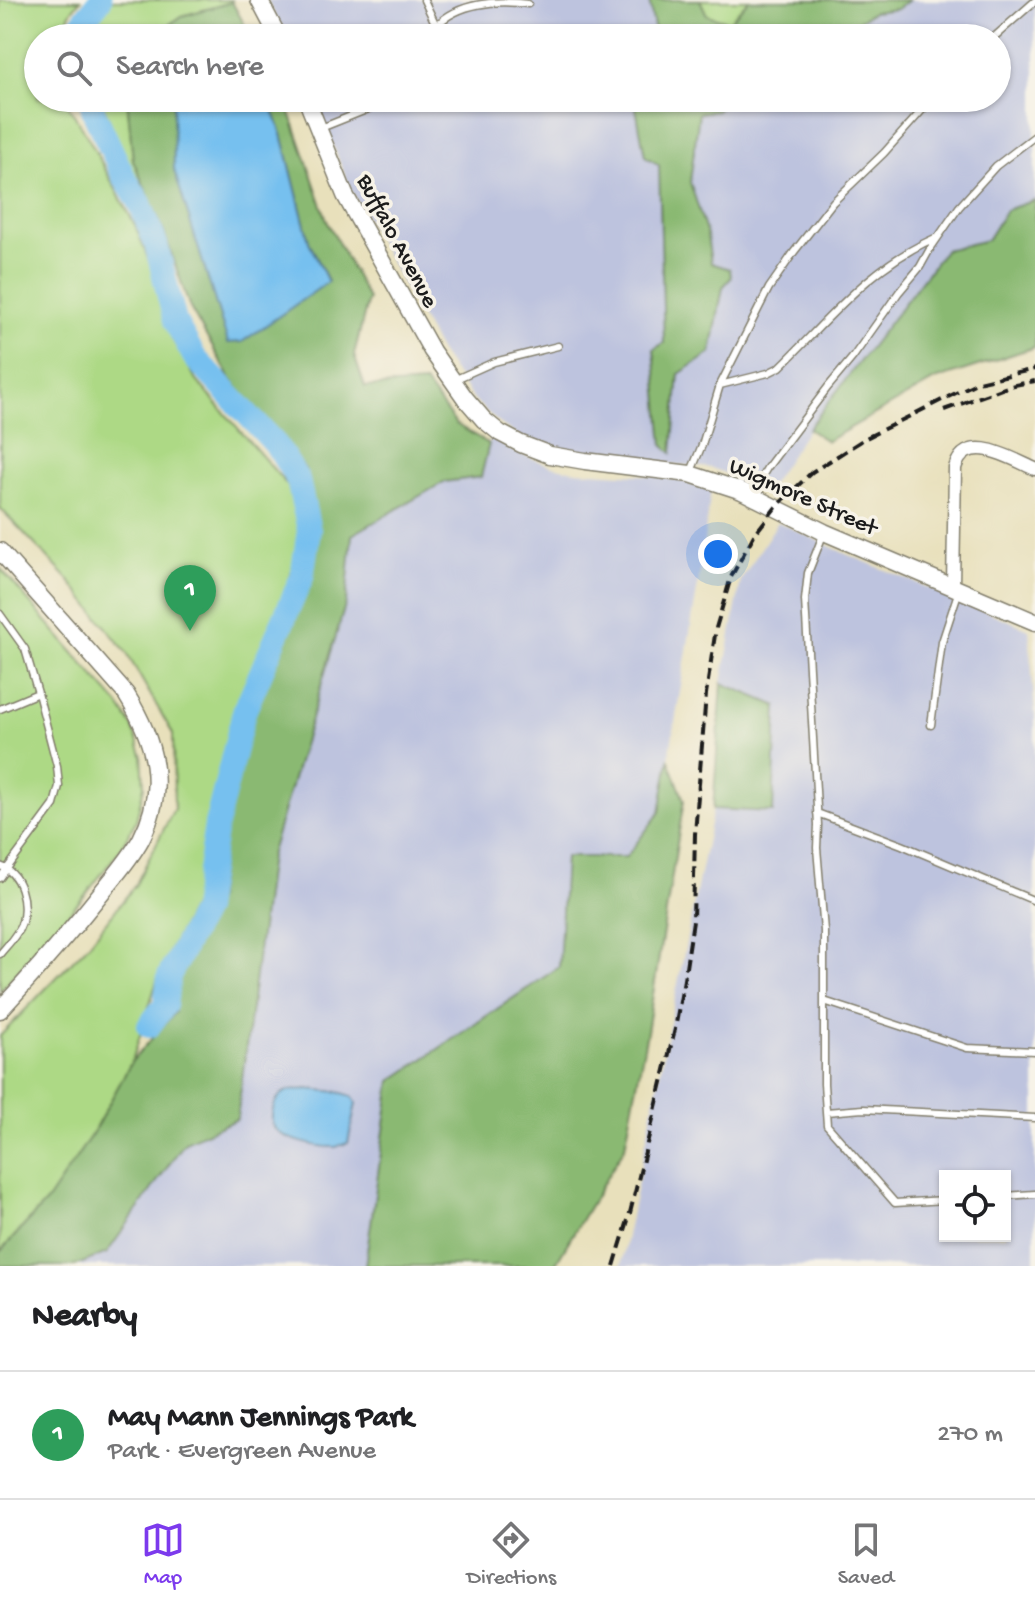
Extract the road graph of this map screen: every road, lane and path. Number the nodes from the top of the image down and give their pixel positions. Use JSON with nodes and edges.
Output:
{"nodes":[{"id":1,"x":259,"y":0,"type":"edge"},
{"id":2,"x":424,"y":0,"type":"edge"},
{"id":3,"x":1035,"y":1,"type":"edge"},
{"id":4,"x":528,"y":4,"type":"dead end"},
{"id":5,"x":272,"y":24,"type":"edge"},
{"id":6,"x":435,"y":24,"type":"edge"},
{"id":7,"x":438,"y":24,"type":"edge"},
{"id":8,"x":1009,"y":24,"type":"edge"},
{"id":9,"x":311,"y":112,"type":"edge"},
{"id":10,"x":361,"y":112,"type":"edge"},
{"id":11,"x":921,"y":112,"type":"edge"},
{"id":12,"x":318,"y":129,"type":"junction"},
{"id":13,"x":1035,"y":136,"type":"edge"},
{"id":14,"x":939,"y":237,"type":"junction"},
{"id":15,"x":558,"y":346,"type":"dead end"},
{"id":16,"x":453,"y":381,"type":"junction"},
{"id":17,"x":720,"y":385,"type":"junction"},
{"id":18,"x":465,"y":398,"type":"joint"},
{"id":19,"x":1035,"y":469,"type":"edge"},
{"id":20,"x":690,"y":474,"type":"junction"},
{"id":21,"x":751,"y":495,"type":"junction"},
{"id":22,"x":824,"y":532,"type":"junction"},
{"id":23,"x":0,"y":551,"type":"edge"},
{"id":24,"x":956,"y":588,"type":"junction"},
{"id":25,"x":0,"y":614,"type":"edge"},
{"id":26,"x":1035,"y":622,"type":"edge"},
{"id":27,"x":38,"y":693,"type":"junction"},
{"id":28,"x":0,"y":709,"type":"edge"},
{"id":29,"x":931,"y":725,"type":"dead end"},
{"id":30,"x":817,"y":813,"type":"junction"},
{"id":31,"x":4,"y":867,"type":"edge"},
{"id":32,"x":0,"y":878,"type":"edge"},
{"id":33,"x":1035,"y":901,"type":"edge"},
{"id":34,"x":0,"y":954,"type":"edge"},
{"id":35,"x":824,"y":1001,"type":"junction"},
{"id":36,"x":0,"y":1010,"type":"edge"},
{"id":37,"x":1035,"y":1051,"type":"edge"},
{"id":38,"x":826,"y":1112,"type":"junction"},
{"id":39,"x":1035,"y":1118,"type":"edge"},
{"id":40,"x":1035,"y":1194,"type":"edge"},
{"id":41,"x":1011,"y":1196,"type":"edge"},
{"id":42,"x":939,"y":1200,"type":"edge"}],
"edges":[{"from":1,"to":5,"type":"street"},
{"from":2,"to":6,"type":"lane"},
{"from":3,"to":8,"type":"lane"},
{"from":4,"to":7,"type":"lane"},
{"from":9,"to":12,"type":"street","name":"Buffalo Avenue"},
{"from":10,"to":12,"type":"lane"},
{"from":11,"to":17,"type":"lane"},
{"from":12,"to":16,"type":"street","name":"Buffalo Avenue"},
{"from":13,"to":14,"type":"lane"},
{"from":14,"to":17,"type":"lane"},
{"from":14,"to":21,"type":"lane"},
{"from":15,"to":16,"type":"lane"},
{"from":16,"to":18,"type":"street","name":"Buffalo Avenue"},
{"from":17,"to":20,"type":"lane"},
{"from":18,"to":20,"type":"street","name":"Wigmore Street"},
{"from":19,"to":24,"type":"street"},
{"from":20,"to":21,"type":"street","name":"Wigmore Street"},
{"from":21,"to":22,"type":"street","name":"Wigmore Street"},
{"from":22,"to":24,"type":"street","name":"Wigmore Street"},
{"from":22,"to":30,"type":"lane"},
{"from":23,"to":36,"type":"street"},
{"from":24,"to":26,"type":"street","name":"Wigmore Street"},
{"from":24,"to":29,"type":"lane"},
{"from":25,"to":27,"type":"lane"},
{"from":27,"to":28,"type":"lane"},
{"from":27,"to":31,"type":"lane"},
{"from":30,"to":33,"type":"lane"},
{"from":30,"to":35,"type":"lane"},
{"from":31,"to":32,"type":"lane"},
{"from":31,"to":34,"type":"lane"},
{"from":35,"to":37,"type":"lane"},
{"from":35,"to":38,"type":"lane"},
{"from":38,"to":39,"type":"lane"},
{"from":38,"to":42,"type":"lane"},
{"from":40,"to":41,"type":"lane"}]}
